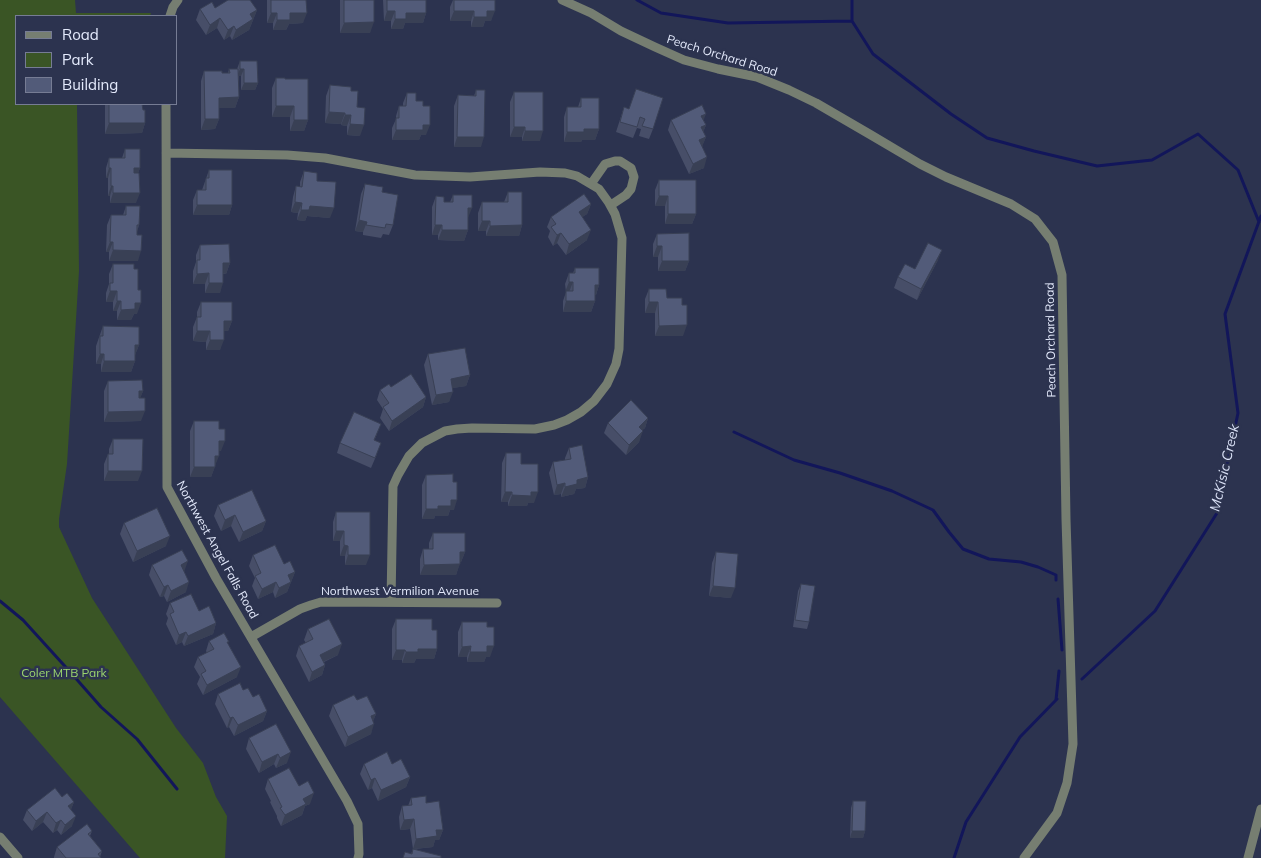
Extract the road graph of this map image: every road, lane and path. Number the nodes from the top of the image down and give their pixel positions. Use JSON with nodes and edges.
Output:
{"nodes":[{"id":1,"x":178,"y":0,"type":"edge"},
{"id":2,"x":562,"y":0,"type":"edge"},
{"id":3,"x":170,"y":15,"type":"edge"},
{"id":4,"x":166,"y":105,"type":"edge"},
{"id":5,"x":166,"y":153,"type":"junction"},
{"id":6,"x":591,"y":184,"type":"junction"},
{"id":7,"x":610,"y":205,"type":"junction"},
{"id":8,"x":390,"y":602,"type":"junction"},
{"id":9,"x":497,"y":604,"type":"dead end"},
{"id":10,"x":251,"y":637,"type":"junction"},
{"id":11,"x":1261,"y":809,"type":"edge"},
{"id":12,"x":0,"y":837,"type":"edge"},
{"id":13,"x":18,"y":858,"type":"edge"},
{"id":14,"x":358,"y":858,"type":"edge"},
{"id":15,"x":1024,"y":858,"type":"edge"},
{"id":16,"x":1248,"y":858,"type":"edge"}],
"edges":[{"from":1,"to":3,"type":"street"},
{"from":2,"to":15,"type":"street","name":"Peach Orchard Road"},
{"from":4,"to":5,"type":"street","name":"Northwest Angel Falls Road"},
{"from":5,"to":6,"type":"street"},
{"from":5,"to":10,"type":"street","name":"Northwest Angel Falls Road"},
{"from":6,"to":7,"type":"street"},
{"from":6,"to":7,"type":"street"},
{"from":7,"to":8,"type":"street"},
{"from":8,"to":9,"type":"street","name":"Northwest Vermilion Avenue"},
{"from":8,"to":10,"type":"street","name":"Northwest Vermilion Avenue"},
{"from":10,"to":14,"type":"street","name":"Northwest Angel Falls Road"},
{"from":11,"to":16,"type":"street"},
{"from":12,"to":13,"type":"street"}]}
